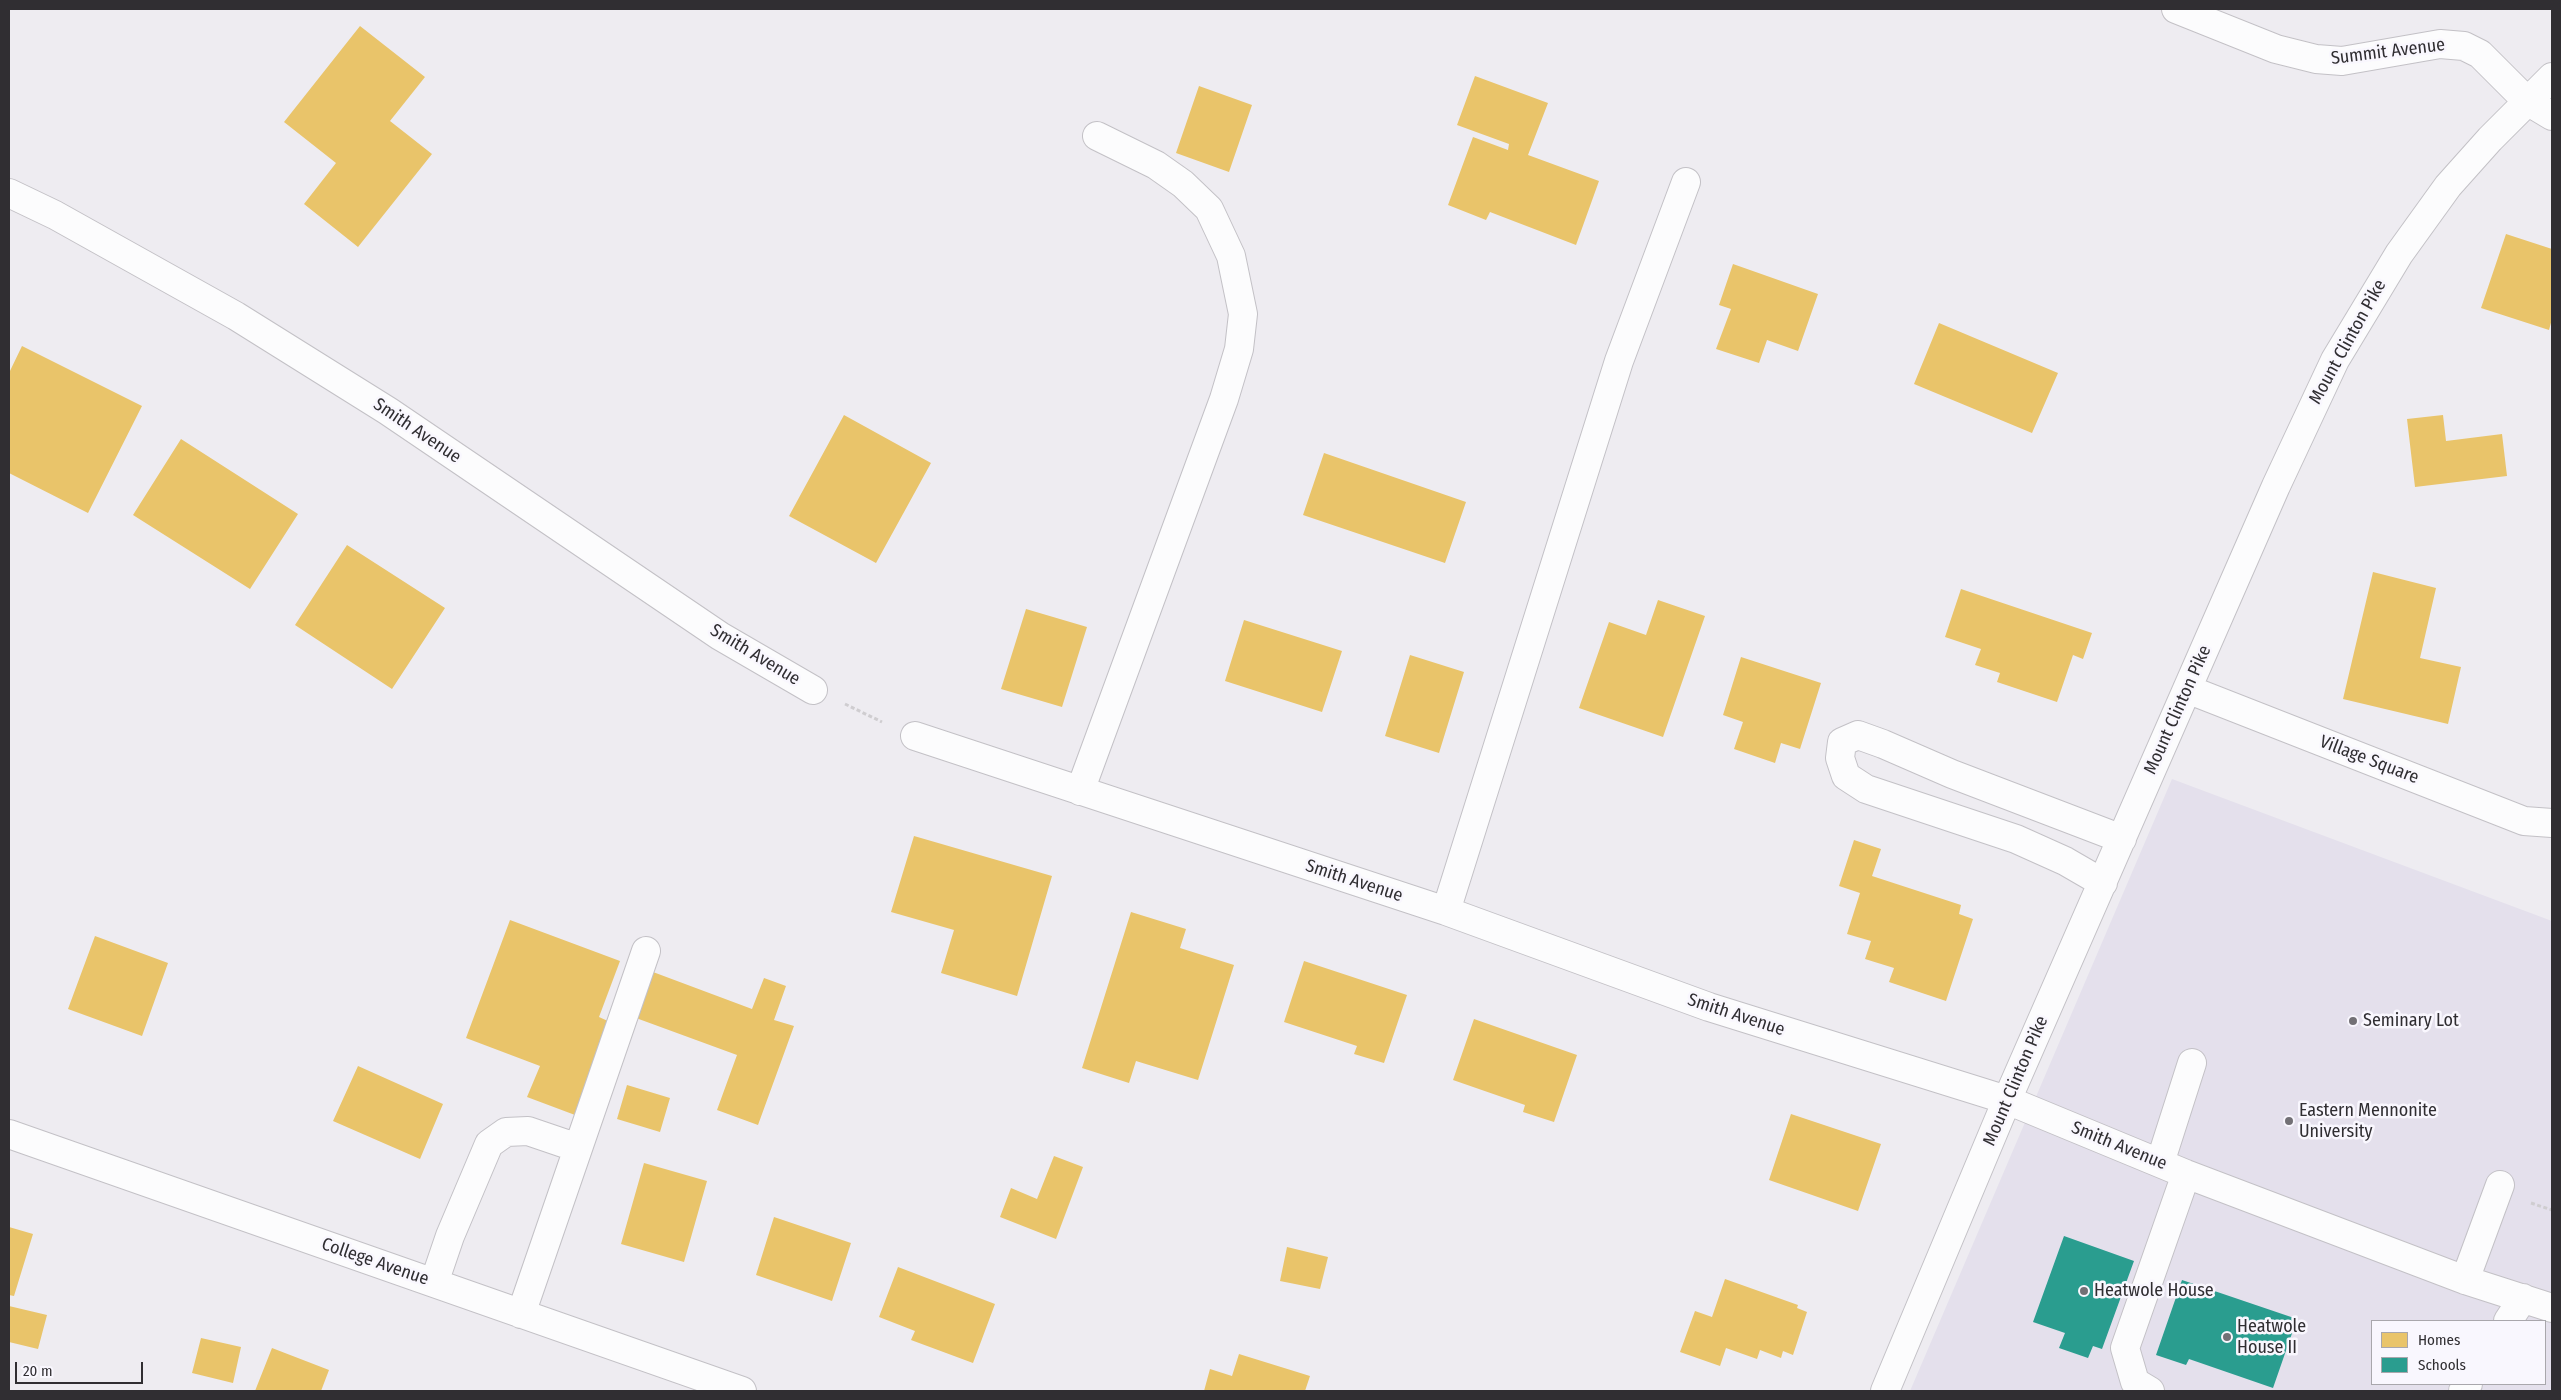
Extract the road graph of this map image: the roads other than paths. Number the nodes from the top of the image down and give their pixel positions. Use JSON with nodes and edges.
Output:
{"nodes":[{"id":1,"x":2176,"y":9,"type":"edge"},
{"id":2,"x":2552,"y":77,"type":"edge"},
{"id":3,"x":2527,"y":101,"type":"junction"},
{"id":4,"x":2552,"y":116,"type":"edge"},
{"id":5,"x":1097,"y":136,"type":"dead end"},
{"id":6,"x":1686,"y":182,"type":"dead end"},
{"id":7,"x":9,"y":193,"type":"edge"},
{"id":8,"x":2187,"y":689,"type":"junction"},
{"id":9,"x":814,"y":690,"type":"road end"},
{"id":10,"x":915,"y":736,"type":"road end"},
{"id":11,"x":1080,"y":790,"type":"junction"},
{"id":12,"x":2552,"y":823,"type":"edge"},
{"id":13,"x":2122,"y":839,"type":"junction"},
{"id":14,"x":2103,"y":883,"type":"junction"},
{"id":15,"x":1446,"y":911,"type":"junction"},
{"id":16,"x":646,"y":951,"type":"dead end"},
{"id":17,"x":2192,"y":1063,"type":"dead end"},
{"id":18,"x":2007,"y":1100,"type":"junction"},
{"id":19,"x":9,"y":1134,"type":"edge"},
{"id":20,"x":578,"y":1148,"type":"junction"},
{"id":21,"x":2160,"y":1163,"type":"junction"},
{"id":22,"x":2186,"y":1174,"type":"junction"},
{"id":23,"x":2500,"y":1185,"type":"dead end"},
{"id":24,"x":2465,"y":1280,"type":"junction"},
{"id":25,"x":434,"y":1283,"type":"junction"},
{"id":26,"x":2523,"y":1298,"type":"junction"},
{"id":27,"x":2552,"y":1308,"type":"edge"},
{"id":28,"x":521,"y":1314,"type":"junction"},
{"id":29,"x":2509,"y":1320,"type":"edge"},
{"id":30,"x":742,"y":1391,"type":"edge"},
{"id":31,"x":1885,"y":1391,"type":"edge"},
{"id":32,"x":2150,"y":1391,"type":"edge"}],
"edges":[{"from":1,"to":3,"type":"street","name":"Summit Avenue"},
{"from":2,"to":3,"type":"street","name":"Mount Clinton Pike"},
{"from":3,"to":4,"type":"street","name":"Summit Avenue"},
{"from":3,"to":8,"type":"street","name":"Mount Clinton Pike"},
{"from":5,"to":11,"type":"street"},
{"from":6,"to":15,"type":"street"},
{"from":7,"to":9,"type":"street","name":"Smith Avenue"},
{"from":8,"to":12,"type":"street","name":"Village Square"},
{"from":8,"to":13,"type":"street","name":"Mount Clinton Pike"},
{"from":10,"to":11,"type":"street","name":"Smith Avenue"},
{"from":11,"to":15,"type":"street","name":"Smith Avenue"},
{"from":13,"to":14,"type":"street","name":"Mount Clinton Pike"},
{"from":13,"to":14,"type":"street"},
{"from":14,"to":18,"type":"street","name":"Mount Clinton Pike"},
{"from":15,"to":18,"type":"street","name":"Smith Avenue"},
{"from":16,"to":20,"type":"street"},
{"from":17,"to":21,"type":"street"},
{"from":18,"to":21,"type":"street","name":"Smith Avenue"},
{"from":18,"to":31,"type":"street","name":"Mount Clinton Pike"},
{"from":19,"to":25,"type":"street","name":"College Avenue"},
{"from":20,"to":25,"type":"street"},
{"from":20,"to":28,"type":"street"},
{"from":21,"to":22,"type":"street","name":"Smith Avenue"},
{"from":22,"to":24,"type":"street","name":"Smith Avenue"},
{"from":22,"to":32,"type":"street"},
{"from":23,"to":24,"type":"street"},
{"from":24,"to":26,"type":"street","name":"Smith Avenue"},
{"from":25,"to":28,"type":"street","name":"College Avenue"},
{"from":26,"to":27,"type":"street","name":"Smith Avenue"},
{"from":26,"to":29,"type":"street"},
{"from":28,"to":30,"type":"street","name":"College Avenue"}]}
